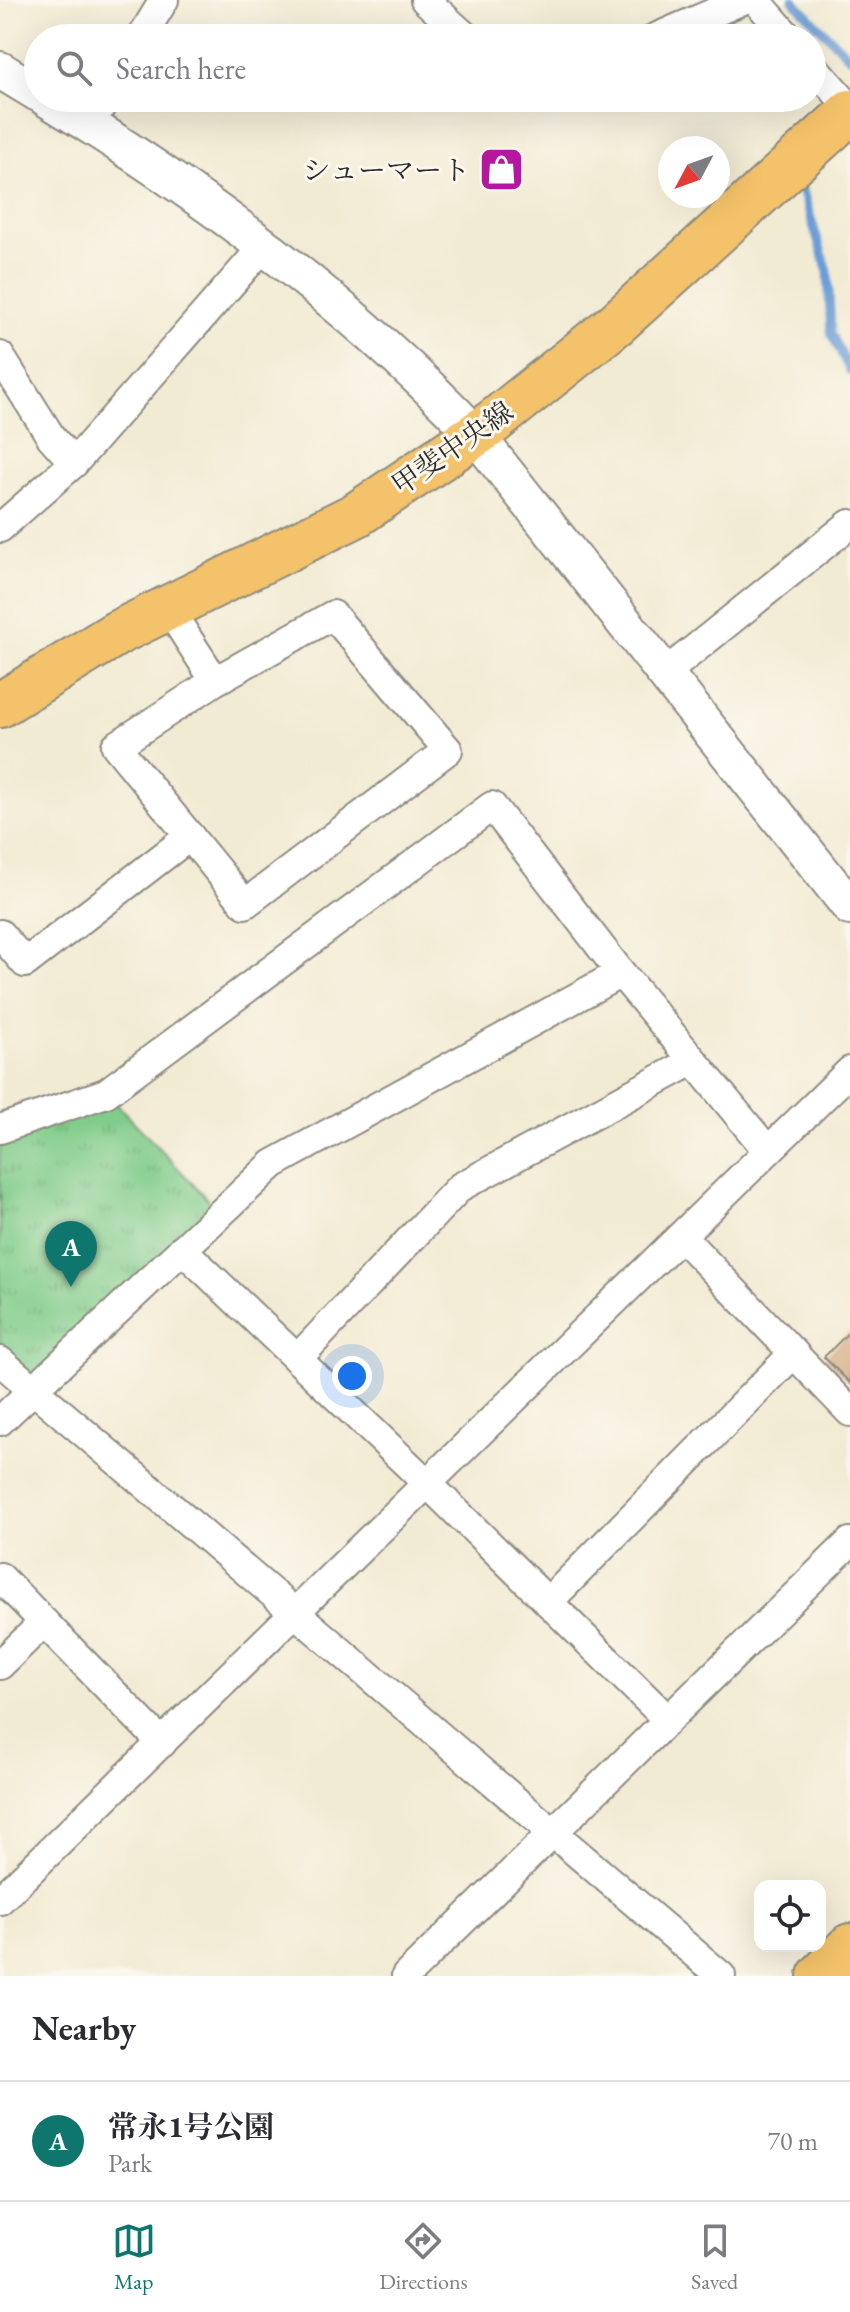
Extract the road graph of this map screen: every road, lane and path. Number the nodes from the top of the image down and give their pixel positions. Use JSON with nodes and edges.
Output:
{"nodes":[{"id":1,"x":164,"y":0,"type":"edge"},
{"id":2,"x":425,"y":0,"type":"edge"},
{"id":3,"x":743,"y":0,"type":"edge"},
{"id":4,"x":756,"y":0,"type":"edge"},
{"id":5,"x":149,"y":24,"type":"edge"},
{"id":6,"x":452,"y":24,"type":"edge"},
{"id":7,"x":687,"y":24,"type":"edge"},
{"id":8,"x":777,"y":24,"type":"edge"},
{"id":9,"x":0,"y":70,"type":"edge"},
{"id":10,"x":826,"y":82,"type":"edge"},
{"id":11,"x":24,"y":85,"type":"edge"},
{"id":12,"x":850,"y":110,"type":"edge"},
{"id":13,"x":99,"y":112,"type":"edge"},
{"id":14,"x":264,"y":246,"type":"junction"},
{"id":15,"x":0,"y":356,"type":"edge"},
{"id":16,"x":475,"y":434,"type":"junction"},
{"id":17,"x":74,"y":463,"type":"junction"},
{"id":18,"x":850,"y":524,"type":"edge"},
{"id":19,"x":0,"y":528,"type":"edge"},
{"id":20,"x":168,"y":608,"type":"junction"},
{"id":21,"x":665,"y":673,"type":"junction"},
{"id":22,"x":215,"y":681,"type":"junction"},
{"id":23,"x":0,"y":705,"type":"edge"},
{"id":24,"x":190,"y":836,"type":"junction"},
{"id":25,"x":850,"y":907,"type":"edge"},
{"id":26,"x":0,"y":934,"type":"edge"},
{"id":27,"x":621,"y":973,"type":"junction"},
{"id":28,"x":693,"y":1061,"type":"junction"},
{"id":29,"x":850,"y":1071,"type":"edge"},
{"id":30,"x":0,"y":1129,"type":"edge"},
{"id":31,"x":768,"y":1151,"type":"junction"},
{"id":32,"x":681,"y":1236,"type":"junction"},
{"id":33,"x":182,"y":1249,"type":"junction"},
{"id":34,"x":794,"y":1353,"type":"junction"},
{"id":35,"x":297,"y":1359,"type":"junction"},
{"id":36,"x":0,"y":1361,"type":"edge"},
{"id":37,"x":33,"y":1389,"type":"junction"},
{"id":38,"x":850,"y":1412,"type":"edge"},
{"id":39,"x":0,"y":1421,"type":"edge"},
{"id":40,"x":428,"y":1484,"type":"junction"},
{"id":41,"x":850,"y":1542,"type":"edge"},
{"id":42,"x":0,"y":1577,"type":"edge"},
{"id":43,"x":548,"y":1602,"type":"junction"},
{"id":44,"x":295,"y":1614,"type":"junction"},
{"id":45,"x":44,"y":1622,"type":"junction"},
{"id":46,"x":0,"y":1665,"type":"edge"},
{"id":47,"x":667,"y":1719,"type":"junction"},
{"id":48,"x":162,"y":1743,"type":"junction"},
{"id":49,"x":551,"y":1831,"type":"junction"},
{"id":50,"x":0,"y":1900,"type":"edge"},
{"id":51,"x":850,"y":1946,"type":"edge"},
{"id":52,"x":406,"y":1976,"type":"edge"},
{"id":53,"x":721,"y":1976,"type":"edge"},
{"id":54,"x":820,"y":1976,"type":"edge"}],
"edges":[{"from":1,"to":5,"type":"street"},
{"from":2,"to":6,"type":"street"},
{"from":3,"to":7,"type":"street"},
{"from":4,"to":8,"type":"street"},
{"from":9,"to":11,"type":"street"},
{"from":10,"to":12,"type":"street"},
{"from":12,"to":16,"type":"main road","name":"甲斐中央線"},
{"from":13,"to":14,"type":"street"},
{"from":14,"to":16,"type":"street"},
{"from":14,"to":17,"type":"street"},
{"from":15,"to":17,"type":"street"},
{"from":16,"to":20,"type":"main road","name":"甲斐中央線"},
{"from":16,"to":21,"type":"street"},
{"from":17,"to":19,"type":"street"},
{"from":18,"to":21,"type":"street"},
{"from":20,"to":22,"type":"street"},
{"from":20,"to":23,"type":"main road","name":"甲斐中央線"},
{"from":21,"to":25,"type":"street"},
{"from":22,"to":24,"type":"street"},
{"from":22,"to":24,"type":"street"},
{"from":24,"to":26,"type":"street"},
{"from":27,"to":28,"type":"street"},
{"from":27,"to":30,"type":"street"},
{"from":27,"to":33,"type":"street"},
{"from":28,"to":31,"type":"street"},
{"from":28,"to":35,"type":"street"},
{"from":29,"to":31,"type":"street"},
{"from":31,"to":32,"type":"street"},
{"from":32,"to":34,"type":"street"},
{"from":32,"to":40,"type":"street"},
{"from":33,"to":35,"type":"street"},
{"from":33,"to":37,"type":"street"},
{"from":34,"to":38,"type":"street"},
{"from":34,"to":43,"type":"street"},
{"from":35,"to":40,"type":"street"},
{"from":36,"to":37,"type":"street"},
{"from":37,"to":39,"type":"street"},
{"from":37,"to":44,"type":"street"},
{"from":40,"to":43,"type":"street"},
{"from":40,"to":44,"type":"street"},
{"from":41,"to":47,"type":"street"},
{"from":42,"to":45,"type":"street"},
{"from":43,"to":47,"type":"street"},
{"from":44,"to":48,"type":"street"},
{"from":44,"to":49,"type":"street"},
{"from":45,"to":46,"type":"street"},
{"from":45,"to":48,"type":"street"},
{"from":47,"to":49,"type":"street"},
{"from":48,"to":50,"type":"street"},
{"from":49,"to":52,"type":"street"},
{"from":49,"to":53,"type":"street"},
{"from":51,"to":54,"type":"main road"}]}
